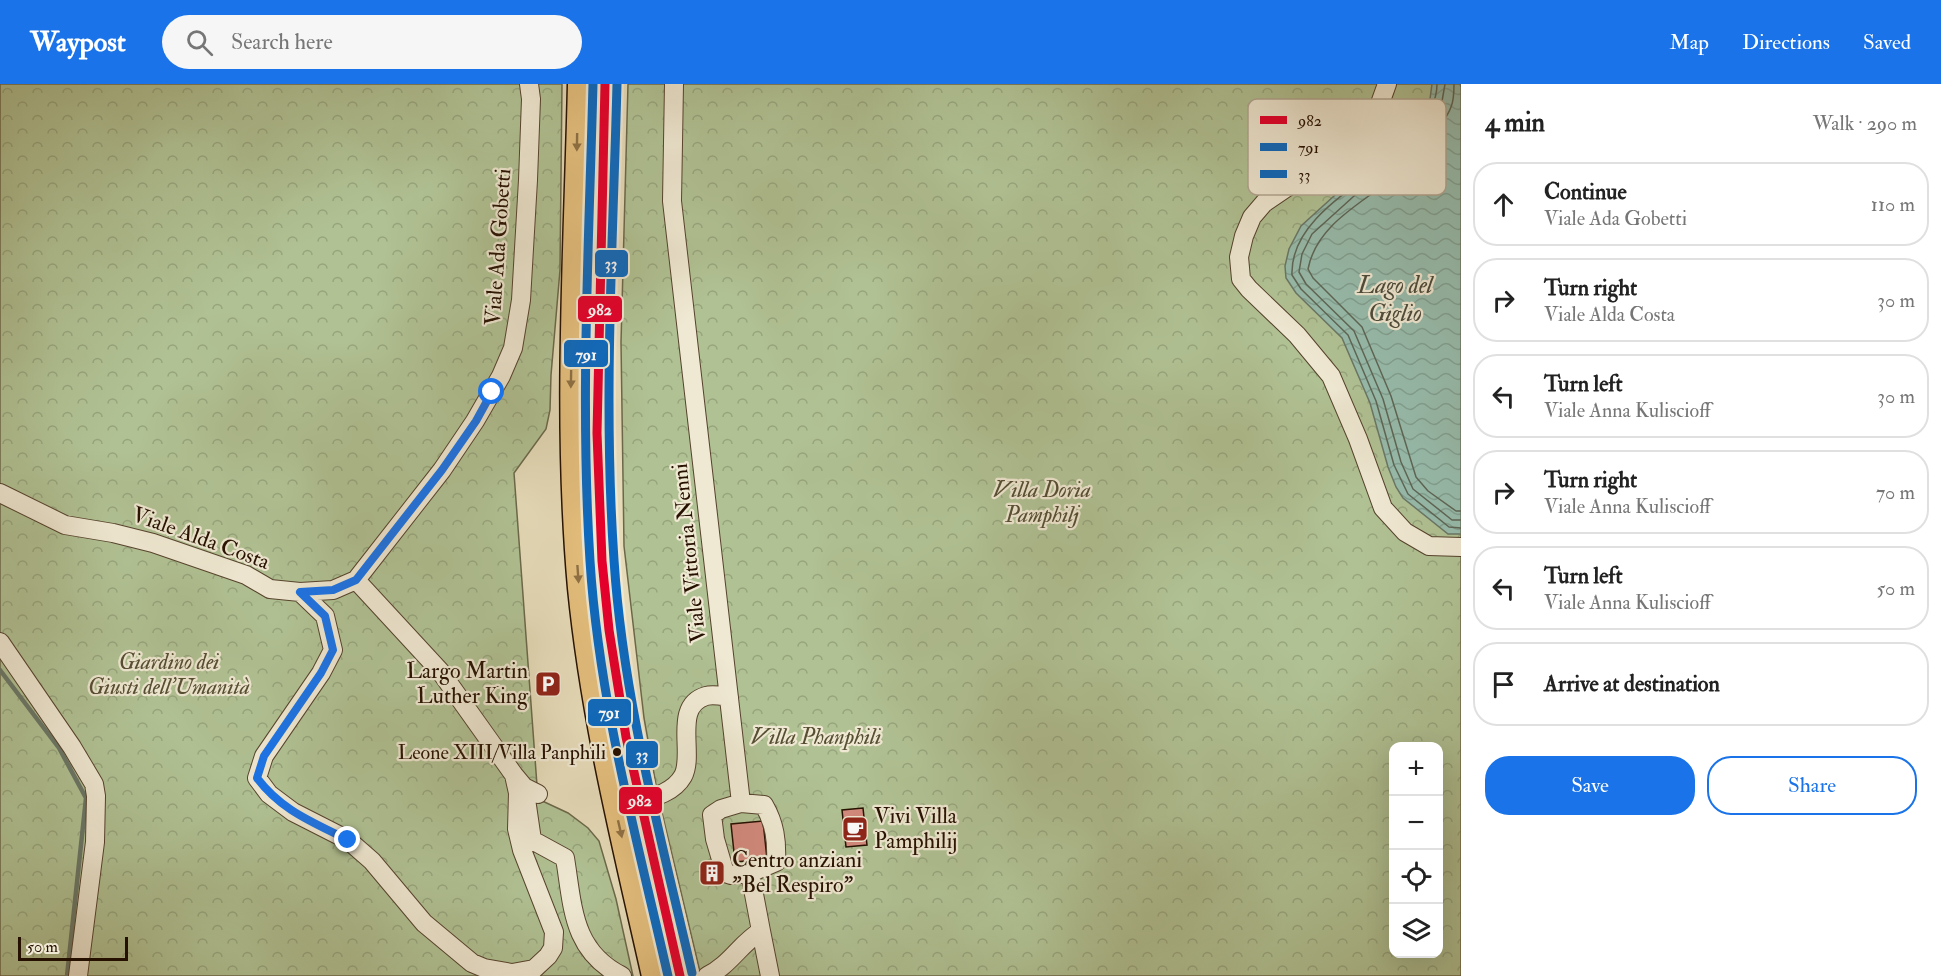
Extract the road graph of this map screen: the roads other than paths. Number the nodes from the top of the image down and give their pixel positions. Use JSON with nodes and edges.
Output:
{"nodes":[{"id":1,"x":529,"y":84,"type":"edge"},
{"id":2,"x":579,"y":84,"type":"edge"},
{"id":3,"x":605,"y":84,"type":"edge"},
{"id":4,"x":674,"y":84,"type":"edge"},
{"id":5,"x":1387,"y":84,"type":"edge"},
{"id":6,"x":1382,"y":99,"type":"edge"},
{"id":7,"x":1276,"y":195,"type":"edge"},
{"id":8,"x":0,"y":493,"type":"edge"},
{"id":9,"x":1458,"y":552,"type":"edge"},
{"id":10,"x":356,"y":580,"type":"junction"},
{"id":11,"x":300,"y":592,"type":"junction"},
{"id":12,"x":0,"y":642,"type":"edge"},
{"id":13,"x":729,"y":697,"type":"junction"},
{"id":14,"x":525,"y":785,"type":"junction"},
{"id":15,"x":639,"y":801,"type":"junction"},
{"id":16,"x":741,"y":803,"type":"junction"},
{"id":17,"x":750,"y":873,"type":"junction"},
{"id":18,"x":761,"y":931,"type":"junction"},
{"id":19,"x":78,"y":976,"type":"edge"},
{"id":20,"x":622,"y":976,"type":"edge"},
{"id":21,"x":653,"y":976,"type":"edge"},
{"id":22,"x":680,"y":976,"type":"edge"},
{"id":23,"x":707,"y":976,"type":"edge"},
{"id":24,"x":770,"y":976,"type":"edge"}],
"edges":[{"from":1,"to":10,"type":"street","name":"Viale Ada Gobetti"},
{"from":2,"to":21,"type":"main road","one_way":true},
{"from":3,"to":15,"type":"main road"},
{"from":4,"to":13,"type":"street","name":"Viale Vittoria Nenni"},
{"from":5,"to":6,"type":"street"},
{"from":7,"to":9,"type":"street"},
{"from":8,"to":11,"type":"street","name":"Viale Alda Costa"},
{"from":10,"to":11,"type":"street","name":"Viale Alda Costa"},
{"from":10,"to":14,"type":"street"},
{"from":11,"to":14,"type":"street"},
{"from":12,"to":19,"type":"street"},
{"from":13,"to":15,"type":"street"},
{"from":13,"to":16,"type":"street","name":"Viale Vittoria Nenni"},
{"from":14,"to":20,"type":"street"},
{"from":15,"to":22,"type":"main road"},
{"from":16,"to":17,"type":"street"},
{"from":16,"to":17,"type":"street"},
{"from":17,"to":18,"type":"street"},
{"from":18,"to":23,"type":"street"},
{"from":18,"to":24,"type":"street"}]}
